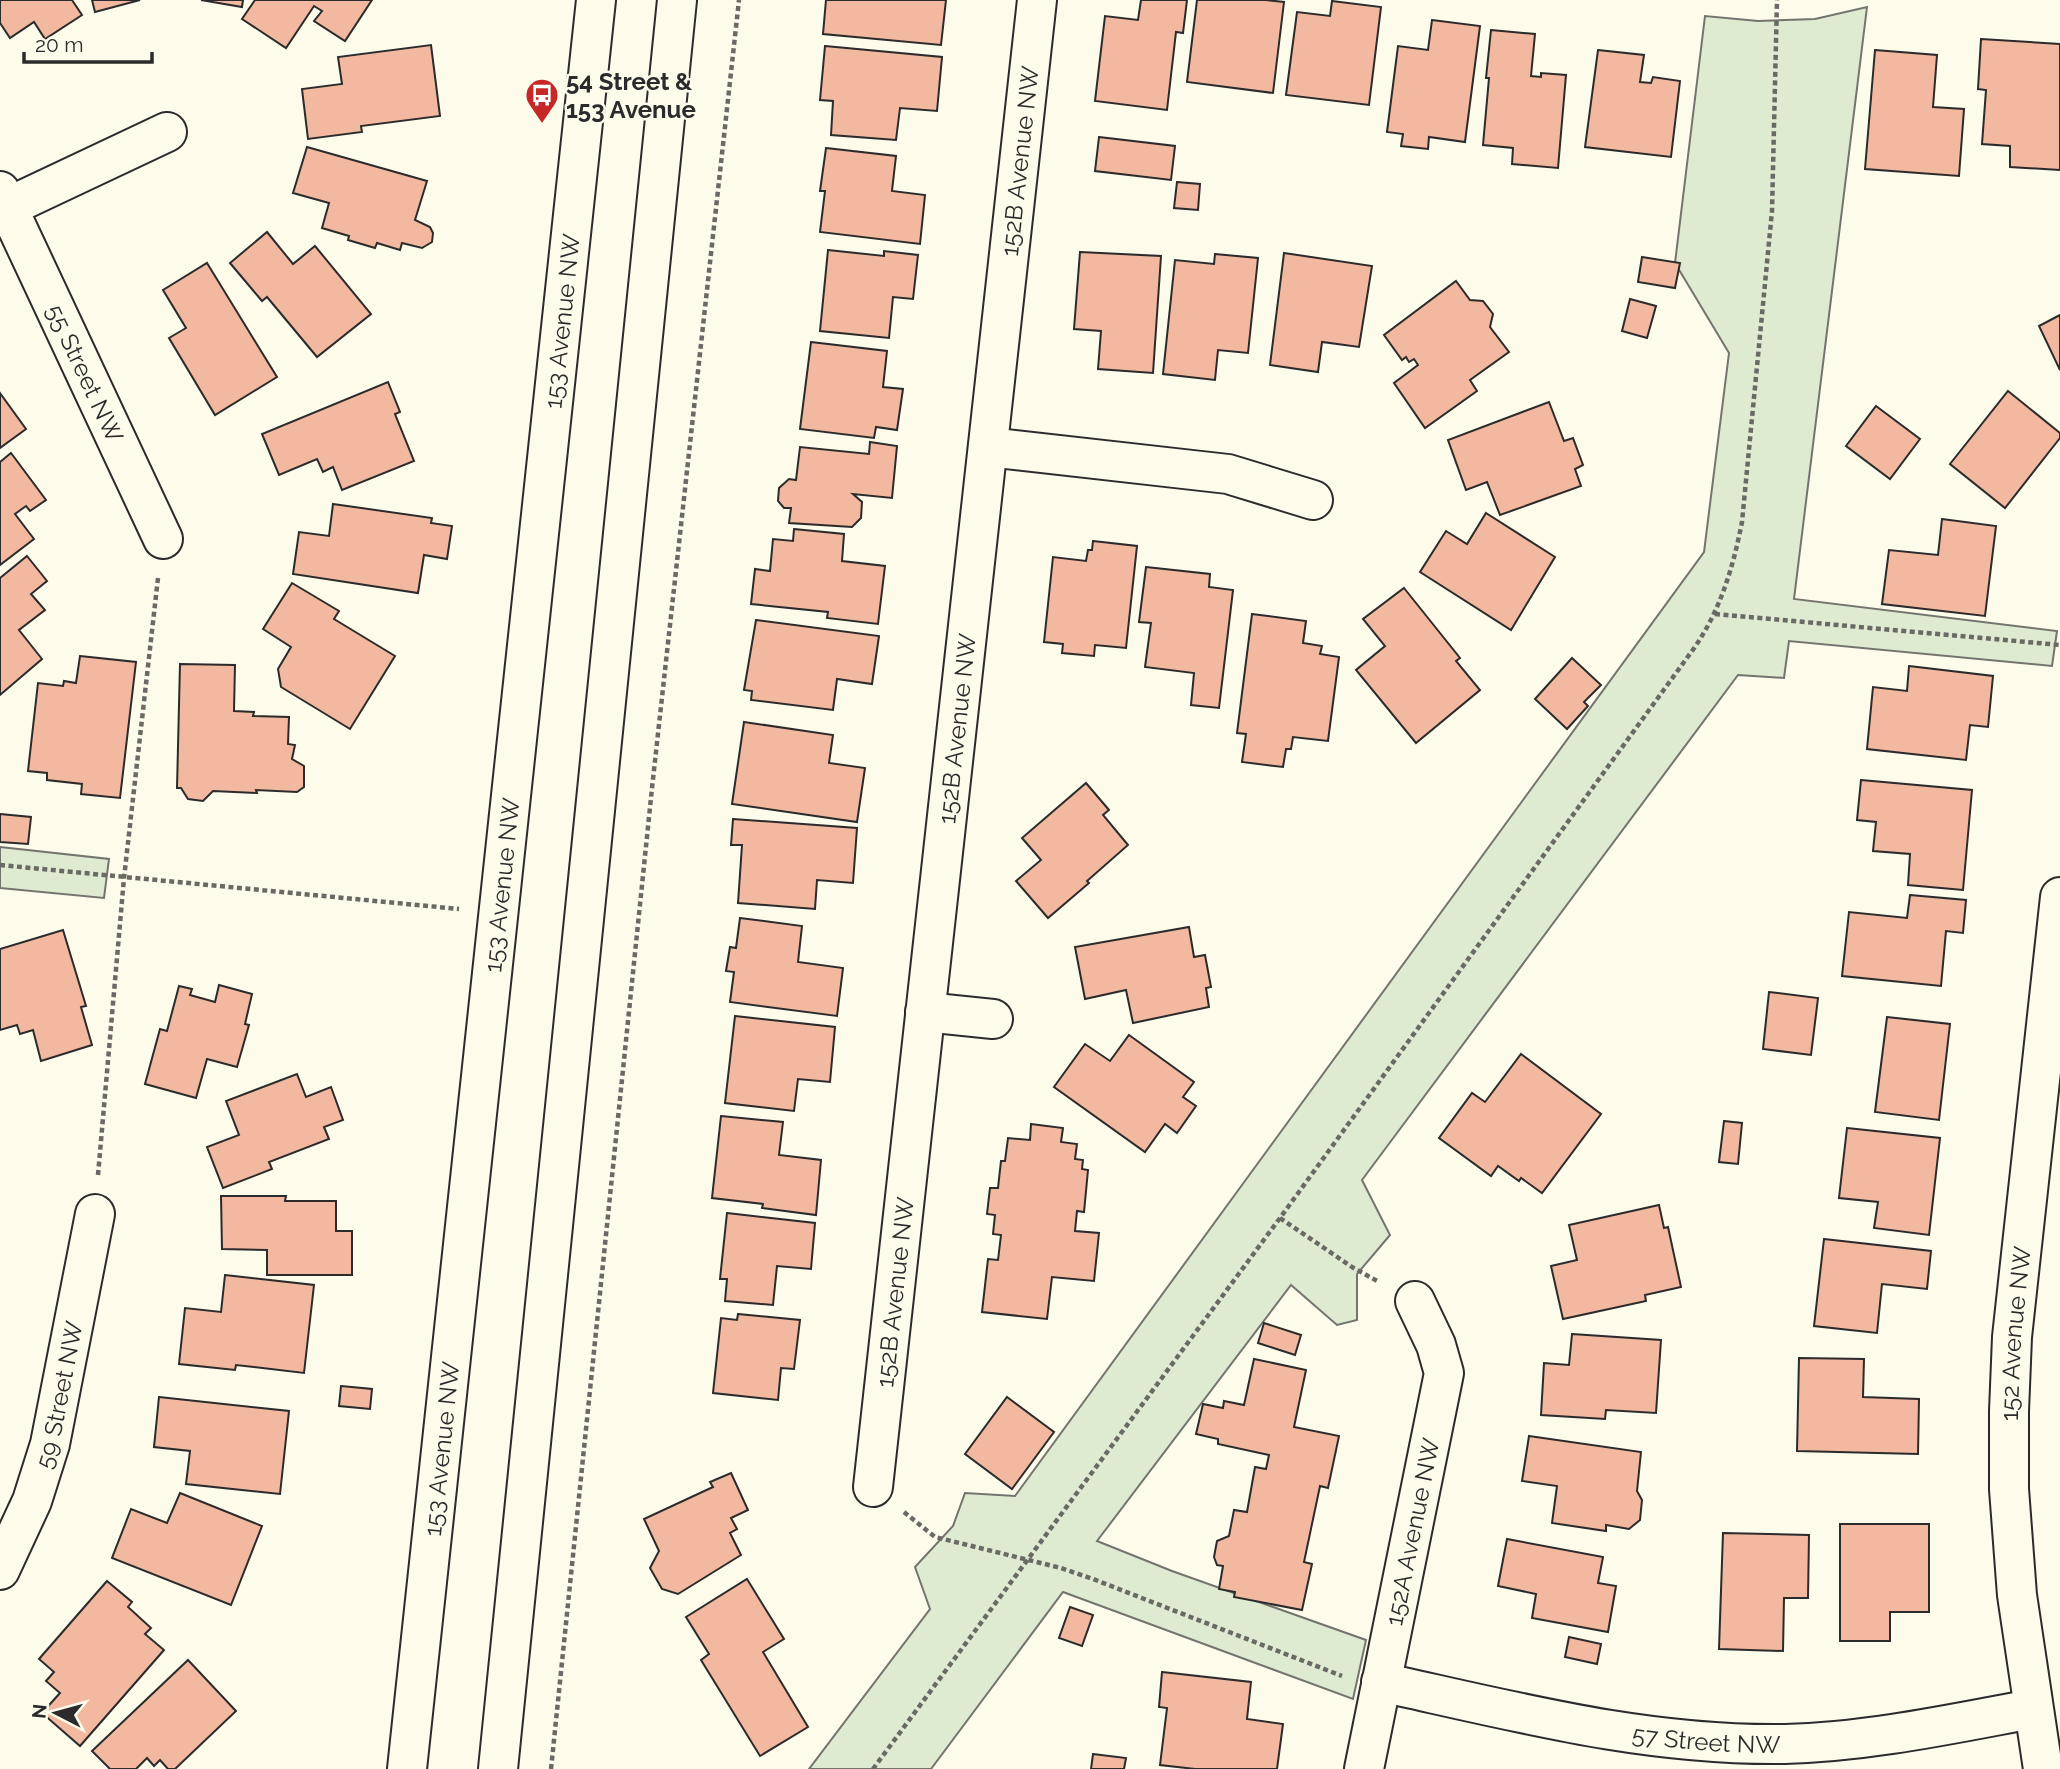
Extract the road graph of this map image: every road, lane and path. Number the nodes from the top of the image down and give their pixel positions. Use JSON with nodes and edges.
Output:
{"nodes":[{"id":1,"x":596,"y":0,"type":"edge"},
{"id":2,"x":677,"y":0,"type":"edge"},
{"id":3,"x":739,"y":0,"type":"edge"},
{"id":4,"x":1037,"y":0,"type":"edge"},
{"id":5,"x":1777,"y":0,"type":"edge"},
{"id":6,"x":167,"y":132,"type":"dead end"},
{"id":7,"x":4,"y":199,"type":"edge"},
{"id":8,"x":988,"y":447,"type":"junction"},
{"id":9,"x":1313,"y":500,"type":"dead end"},
{"id":10,"x":163,"y":539,"type":"joint"},
{"id":11,"x":1716,"y":614,"type":"junction"},
{"id":12,"x":2060,"y":645,"type":"edge"},
{"id":13,"x":0,"y":865,"type":"edge"},
{"id":14,"x":124,"y":878,"type":"junction"},
{"id":15,"x":2060,"y":897,"type":"edge"},
{"id":16,"x":499,"y":913,"type":"junction"},
{"id":17,"x":925,"y":1012,"type":"junction"},
{"id":18,"x":993,"y":1019,"type":"dead end"},
{"id":19,"x":95,"y":1214,"type":"joint"},
{"id":20,"x":1280,"y":1218,"type":"junction"},
{"id":21,"x":1415,"y":1301,"type":"joint"},
{"id":22,"x":873,"y":1487,"type":"joint"},
{"id":23,"x":1026,"y":1560,"type":"junction"},
{"id":24,"x":0,"y":1570,"type":"edge"},
{"id":25,"x":1381,"y":1682,"type":"junction"},
{"id":26,"x":2032,"y":1709,"type":"junction"},
{"id":27,"x":407,"y":1769,"type":"edge"},
{"id":28,"x":498,"y":1769,"type":"edge"},
{"id":29,"x":551,"y":1769,"type":"edge"},
{"id":30,"x":873,"y":1769,"type":"edge"},
{"id":31,"x":1364,"y":1769,"type":"edge"},
{"id":32,"x":2043,"y":1769,"type":"edge"}],
"edges":[{"from":1,"to":16,"type":"street","name":"153 Avenue NW"},
{"from":2,"to":28,"type":"street"},
{"from":3,"to":29,"type":"path"},
{"from":4,"to":8,"type":"street","name":"152B Avenue NW"},
{"from":5,"to":11,"type":"path"},
{"from":6,"to":7,"type":"street","name":"55 Street NW"},
{"from":7,"to":10,"type":"street","name":"55 Street NW"},
{"from":8,"to":9,"type":"street"},
{"from":8,"to":17,"type":"street","name":"152B Avenue NW"},
{"from":10,"to":14,"type":"path"},
{"from":11,"to":12,"type":"path"},
{"from":11,"to":20,"type":"path"},
{"from":13,"to":14,"type":"path"},
{"from":14,"to":16,"type":"path"},
{"from":14,"to":19,"type":"path"},
{"from":15,"to":26,"type":"street","name":"152 Avenue NW"},
{"from":16,"to":27,"type":"street","name":"153 Avenue NW"},
{"from":17,"to":18,"type":"street"},
{"from":17,"to":22,"type":"street","name":"152B Avenue NW"},
{"from":19,"to":24,"type":"street","name":"59 Street NW"},
{"from":20,"to":21,"type":"path"},
{"from":20,"to":23,"type":"path"},
{"from":21,"to":25,"type":"street","name":"152A Avenue NW"},
{"from":22,"to":23,"type":"path"},
{"from":23,"to":25,"type":"path"},
{"from":23,"to":30,"type":"path"},
{"from":25,"to":26,"type":"street","name":"57 Street NW"},
{"from":25,"to":31,"type":"street","name":"152A Avenue NW"},
{"from":26,"to":32,"type":"street","name":"152 Avenue NW"}]}
